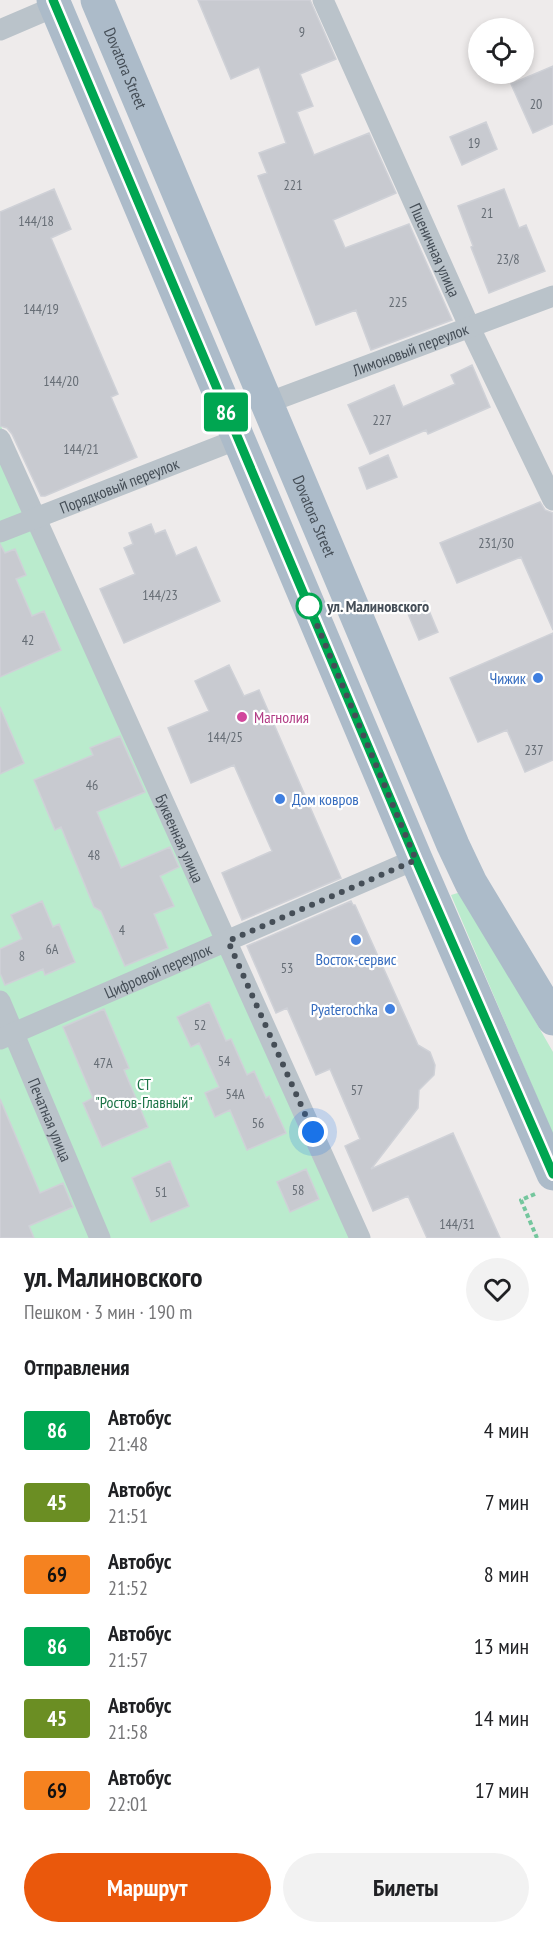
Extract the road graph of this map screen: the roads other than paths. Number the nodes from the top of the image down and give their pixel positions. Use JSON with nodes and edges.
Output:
{"nodes":[{"id":1,"x":97,"y":0,"type":"edge"},
{"id":2,"x":323,"y":0,"type":"edge"},
{"id":3,"x":55,"y":3,"type":"edge"},
{"id":4,"x":0,"y":30,"type":"edge"},
{"id":5,"x":553,"y":296,"type":"edge"},
{"id":6,"x":470,"y":328,"type":"junction"},
{"id":7,"x":267,"y":403,"type":"junction"},
{"id":8,"x":0,"y":439,"type":"edge"},
{"id":9,"x":238,"y":439,"type":"junction"},
{"id":10,"x":553,"y":500,"type":"edge"},
{"id":11,"x":35,"y":517,"type":"junction"},
{"id":12,"x":0,"y":532,"type":"edge"},
{"id":13,"x":416,"y":860,"type":"junction"},
{"id":14,"x":228,"y":941,"type":"junction"},
{"id":15,"x":0,"y":1001,"type":"edge"},
{"id":16,"x":553,"y":1019,"type":"edge"},
{"id":17,"x":7,"y":1036,"type":"edge"},
{"id":18,"x":548,"y":1182,"type":"edge"},
{"id":19,"x":100,"y":1238,"type":"edge"},
{"id":20,"x":360,"y":1238,"type":"edge"}],
"edges":[{"from":1,"to":7,"type":"main road","name":"Dovatora Street"},
{"from":2,"to":6,"type":"street","name":"Пшеничная улица"},
{"from":3,"to":4,"type":"street"},
{"from":3,"to":9,"type":"main road"},
{"from":5,"to":6,"type":"street","name":"Лимоновый переулок"},
{"from":6,"to":7,"type":"street","name":"Лимоновый переулок"},
{"from":6,"to":10,"type":"street","name":"Пшеничная улица"},
{"from":7,"to":16,"type":"main road","name":"Dovatora Street"},
{"from":8,"to":11,"type":"street","name":"Буквенная улица"},
{"from":9,"to":11,"type":"street","name":"Порядковый переулок"},
{"from":9,"to":13,"type":"main road"},
{"from":11,"to":12,"type":"street","name":"Порядковый переулок"},
{"from":11,"to":14,"type":"street","name":"Буквенная улица"},
{"from":13,"to":14,"type":"street","name":"Цифровой переулок"},
{"from":13,"to":18,"type":"main road"},
{"from":14,"to":17,"type":"street","name":"Цифровой переулок"},
{"from":14,"to":20,"type":"street","name":"Буквенная улица"},
{"from":15,"to":17,"type":"street","name":"Печатная улица"},
{"from":17,"to":19,"type":"street","name":"Печатная улица"}]}
